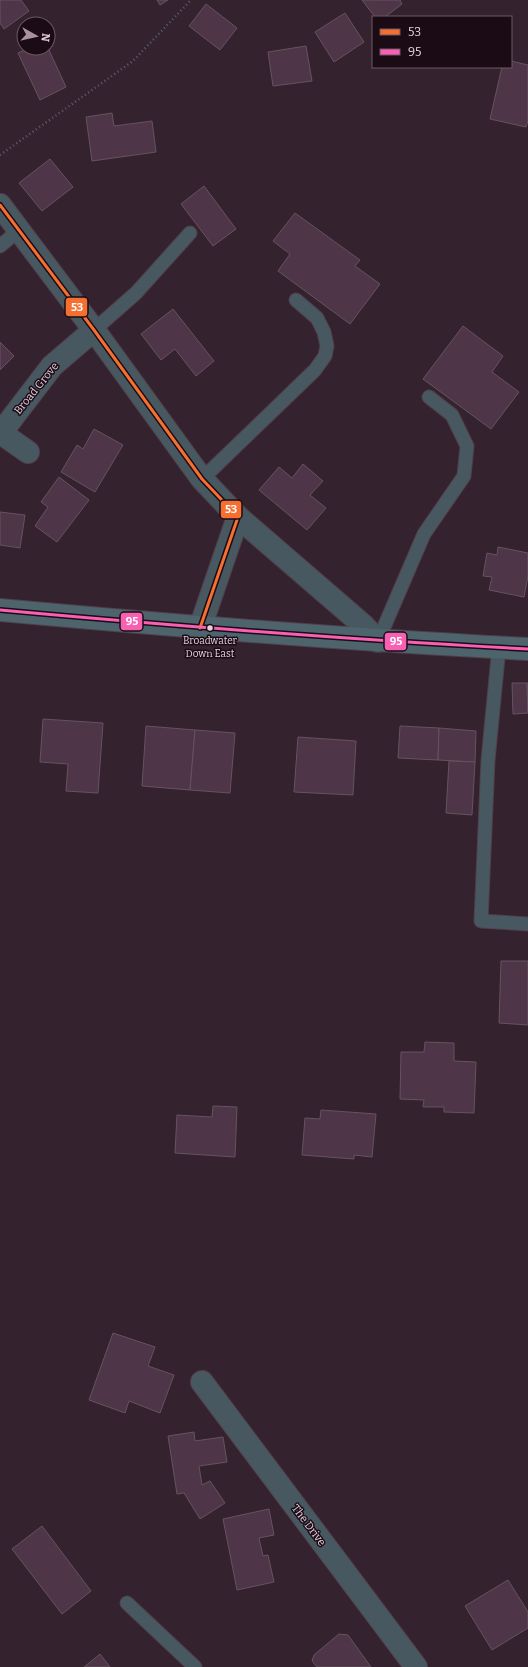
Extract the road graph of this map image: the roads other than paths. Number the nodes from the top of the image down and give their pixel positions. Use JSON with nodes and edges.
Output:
{"nodes":[{"id":1,"x":0,"y":205,"type":"edge"},
{"id":2,"x":19,"y":230,"type":"junction"},
{"id":3,"x":190,"y":233,"type":"dead end"},
{"id":4,"x":0,"y":246,"type":"edge"},
{"id":5,"x":296,"y":300,"type":"dead end"},
{"id":6,"x":94,"y":330,"type":"junction"},
{"id":7,"x":429,"y":398,"type":"dead end"},
{"id":8,"x":1,"y":434,"type":"edge"},
{"id":9,"x":28,"y":452,"type":"dead end"},
{"id":10,"x":202,"y":479,"type":"junction"},
{"id":11,"x":238,"y":517,"type":"junction"},
{"id":12,"x":0,"y":610,"type":"edge"},
{"id":13,"x":200,"y":628,"type":"junction"},
{"id":14,"x":378,"y":641,"type":"junction"},
{"id":15,"x":499,"y":648,"type":"junction"},
{"id":16,"x":528,"y":649,"type":"edge"},
{"id":17,"x":528,"y":924,"type":"edge"},
{"id":18,"x":202,"y":1382,"type":"dead end"},
{"id":19,"x":127,"y":1603,"type":"dead end"},
{"id":20,"x":195,"y":1667,"type":"edge"},
{"id":21,"x":416,"y":1667,"type":"edge"}],
"edges":[{"from":1,"to":2,"type":"street"},
{"from":2,"to":4,"type":"lane"},
{"from":2,"to":6,"type":"street"},
{"from":3,"to":6,"type":"lane"},
{"from":5,"to":10,"type":"lane"},
{"from":6,"to":8,"type":"street","name":"Broad Grove"},
{"from":6,"to":10,"type":"street"},
{"from":7,"to":14,"type":"lane"},
{"from":8,"to":9,"type":"street"},
{"from":10,"to":11,"type":"street"},
{"from":11,"to":13,"type":"street"},
{"from":11,"to":14,"type":"street"},
{"from":12,"to":13,"type":"main road"},
{"from":13,"to":14,"type":"main road"},
{"from":14,"to":15,"type":"main road"},
{"from":15,"to":16,"type":"main road"},
{"from":15,"to":17,"type":"lane"},
{"from":18,"to":21,"type":"street","name":"The Drive"},
{"from":19,"to":20,"type":"lane"}]}
